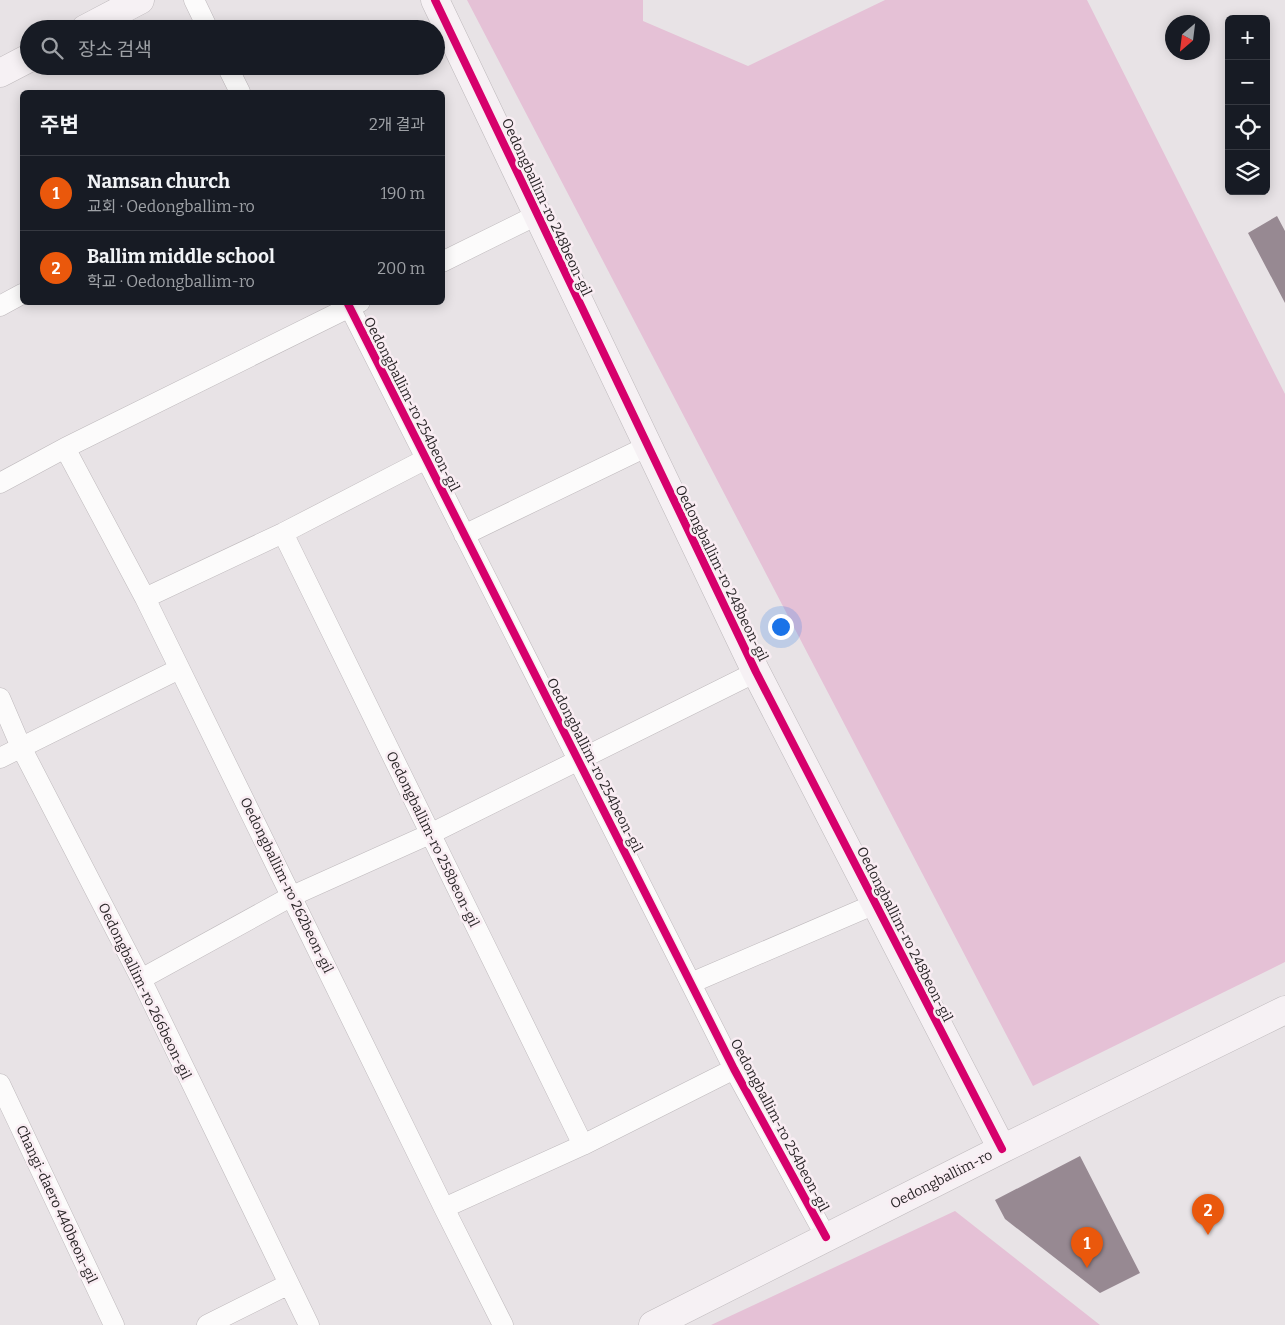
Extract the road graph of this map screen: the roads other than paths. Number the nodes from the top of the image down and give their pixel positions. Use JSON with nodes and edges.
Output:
{"nodes":[{"id":1,"x":140,"y":0,"type":"edge"},
{"id":2,"x":194,"y":0,"type":"edge"},
{"id":3,"x":435,"y":0,"type":"edge"},
{"id":4,"x":101,"y":20,"type":"edge"},
{"id":5,"x":204,"y":20,"type":"edge"},
{"id":6,"x":444,"y":20,"type":"edge"},
{"id":7,"x":445,"y":21,"type":"edge"},
{"id":8,"x":20,"y":62,"type":"edge"},
{"id":9,"x":0,"y":72,"type":"edge"},
{"id":10,"x":232,"y":75,"type":"edge"},
{"id":11,"x":239,"y":90,"type":"edge"},
{"id":12,"x":537,"y":215,"type":"junction"},
{"id":13,"x":445,"y":261,"type":"edge"},
{"id":14,"x":20,"y":295,"type":"edge"},
{"id":15,"x":350,"y":305,"type":"edge"},
{"id":16,"x":352,"y":305,"type":"edge"},
{"id":17,"x":0,"y":306,"type":"edge"},
{"id":18,"x":648,"y":446,"type":"junction"},
{"id":19,"x":65,"y":448,"type":"junction"},
{"id":20,"x":426,"y":459,"type":"junction"},
{"id":21,"x":0,"y":483,"type":"edge"},
{"id":22,"x":282,"y":533,"type":"junction"},
{"id":23,"x":464,"y":535,"type":"junction"},
{"id":24,"x":145,"y":598,"type":"junction"},
{"id":25,"x":179,"y":669,"type":"junction"},
{"id":26,"x":756,"y":672,"type":"junction"},
{"id":27,"x":0,"y":698,"type":"edge"},
{"id":28,"x":22,"y":747,"type":"junction"},
{"id":29,"x":0,"y":758,"type":"edge"},
{"id":30,"x":578,"y":760,"type":"junction"},
{"id":31,"x":430,"y":834,"type":"junction"},
{"id":32,"x":292,"y":896,"type":"junction"},
{"id":33,"x":875,"y":904,"type":"junction"},
{"id":34,"x":141,"y":979,"type":"junction"},
{"id":35,"x":691,"y":983,"type":"junction"},
{"id":36,"x":1285,"y":1010,"type":"edge"},
{"id":37,"x":734,"y":1069,"type":"junction"},
{"id":38,"x":0,"y":1084,"type":"edge"},
{"id":39,"x":583,"y":1145,"type":"junction"},
{"id":40,"x":1002,"y":1149,"type":"junction"},
{"id":41,"x":444,"y":1208,"type":"junction"},
{"id":42,"x":826,"y":1237,"type":"junction"},
{"id":43,"x":289,"y":1284,"type":"junction"},
{"id":44,"x":114,"y":1325,"type":"edge"},
{"id":45,"x":207,"y":1325,"type":"edge"},
{"id":46,"x":309,"y":1325,"type":"edge"},
{"id":47,"x":503,"y":1325,"type":"edge"},
{"id":48,"x":653,"y":1325,"type":"edge"}],
"edges":[{"from":1,"to":4,"type":"street"},
{"from":2,"to":5,"type":"street"},
{"from":3,"to":6,"type":"street","name":"Oedongballim-ro 248beon-gil"},
{"from":7,"to":12,"type":"street","name":"Oedongballim-ro 248beon-gil"},
{"from":8,"to":9,"type":"street"},
{"from":10,"to":11,"type":"street"},
{"from":12,"to":13,"type":"street"},
{"from":12,"to":18,"type":"street","name":"Oedongballim-ro 248beon-gil"},
{"from":14,"to":17,"type":"street"},
{"from":15,"to":19,"type":"street","name":"Oedongballim-ro 254beon-gil"},
{"from":16,"to":20,"type":"street","name":"Oedongballim-ro 254beon-gil"},
{"from":18,"to":23,"type":"street"},
{"from":18,"to":26,"type":"street","name":"Oedongballim-ro 248beon-gil"},
{"from":19,"to":21,"type":"street","name":"Oedongballim-ro 254beon-gil"},
{"from":19,"to":24,"type":"street","name":"Oedongballim-ro 262beon-gil"},
{"from":20,"to":22,"type":"street","name":"Oedongballim-ro 254beon-gil"},
{"from":20,"to":23,"type":"street","name":"Oedongballim-ro 254beon-gil"},
{"from":22,"to":24,"type":"street","name":"Oedongballim-ro 254beon-gil"},
{"from":22,"to":31,"type":"street","name":"Oedongballim-ro 258beon-gil"},
{"from":23,"to":30,"type":"street","name":"Oedongballim-ro 254beon-gil"},
{"from":24,"to":25,"type":"street","name":"Oedongballim-ro 262beon-gil"},
{"from":25,"to":28,"type":"street"},
{"from":25,"to":32,"type":"street","name":"Oedongballim-ro 262beon-gil"},
{"from":26,"to":30,"type":"street"},
{"from":26,"to":33,"type":"street","name":"Oedongballim-ro 248beon-gil"},
{"from":27,"to":28,"type":"street","name":"Oedongballim-ro 266beon-gil"},
{"from":28,"to":29,"type":"street"},
{"from":28,"to":34,"type":"street","name":"Oedongballim-ro 266beon-gil"},
{"from":30,"to":31,"type":"street"},
{"from":30,"to":35,"type":"street","name":"Oedongballim-ro 254beon-gil"},
{"from":31,"to":32,"type":"street"},
{"from":31,"to":39,"type":"street","name":"Oedongballim-ro 258beon-gil"},
{"from":32,"to":34,"type":"street"},
{"from":32,"to":41,"type":"street","name":"Oedongballim-ro 262beon-gil"},
{"from":33,"to":35,"type":"street"},
{"from":33,"to":40,"type":"street","name":"Oedongballim-ro 248beon-gil"},
{"from":34,"to":43,"type":"street","name":"Oedongballim-ro 266beon-gil"},
{"from":35,"to":37,"type":"street","name":"Oedongballim-ro 254beon-gil"},
{"from":36,"to":40,"type":"street","name":"Oedongballim-ro"},
{"from":37,"to":39,"type":"street","name":"Oedongballim-ro 254beon-gil"},
{"from":37,"to":42,"type":"street","name":"Oedongballim-ro 254beon-gil"},
{"from":38,"to":44,"type":"street","name":"Changi-daero 440beon-gil"},
{"from":39,"to":41,"type":"street","name":"Oedongballim-ro 254beon-gil"},
{"from":40,"to":42,"type":"street","name":"Oedongballim-ro"},
{"from":41,"to":47,"type":"street","name":"Oedongballim-ro 262beon-gil"},
{"from":42,"to":48,"type":"street","name":"Oedongballim-ro"},
{"from":43,"to":45,"type":"street"},
{"from":43,"to":46,"type":"street","name":"Oedongballim-ro 266beon-gil"}]}
